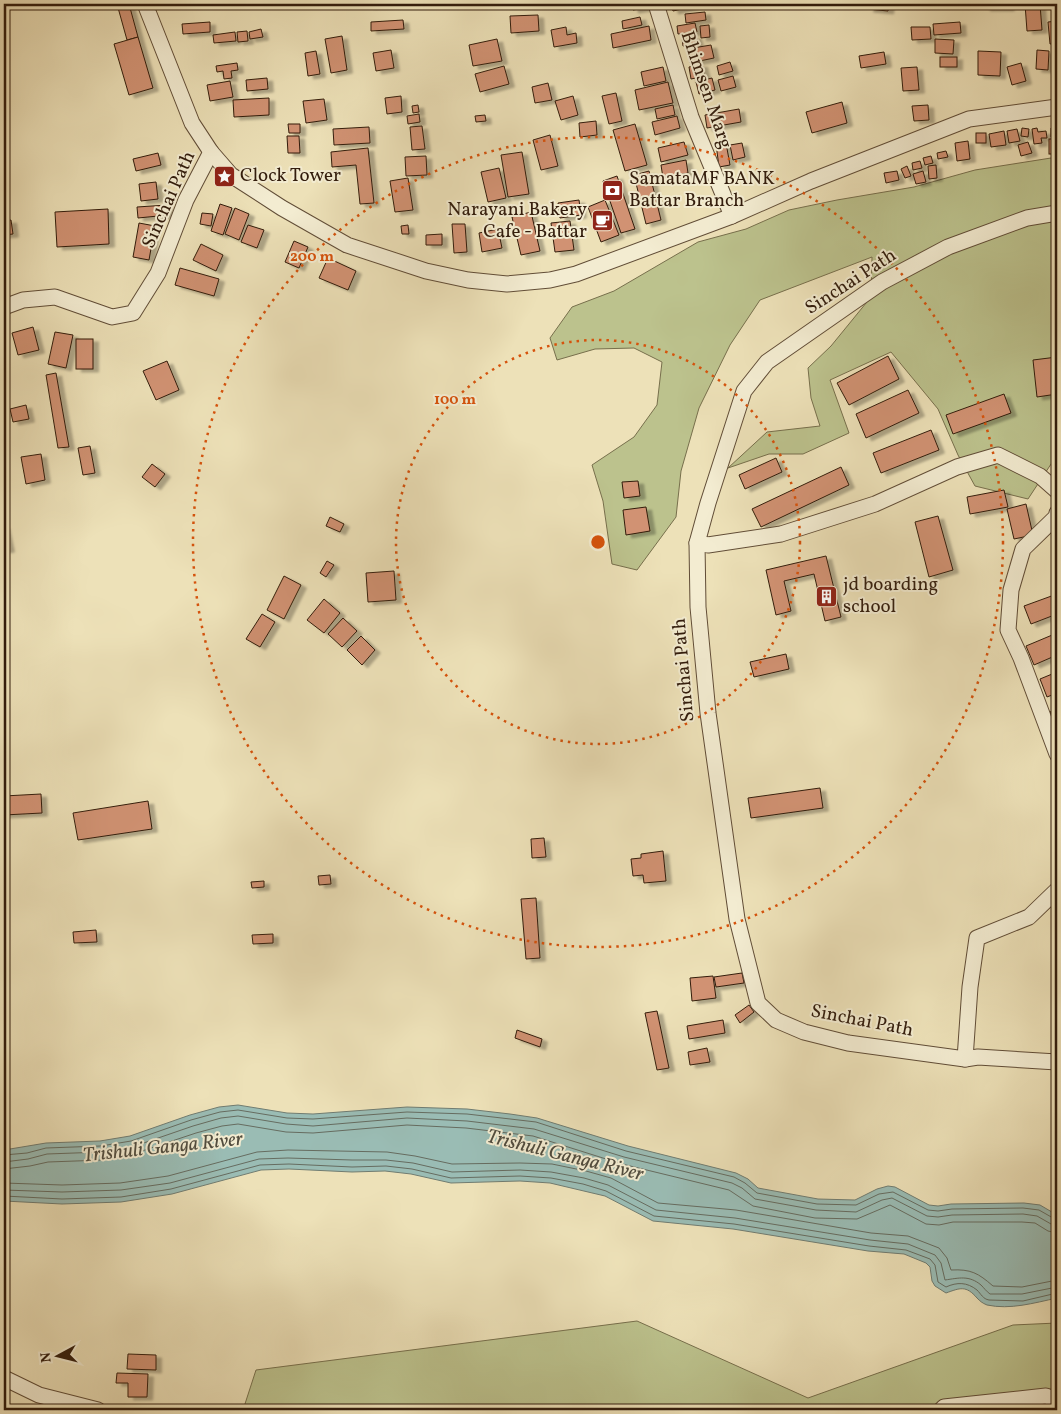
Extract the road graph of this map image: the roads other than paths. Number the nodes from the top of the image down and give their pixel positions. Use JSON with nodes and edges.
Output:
{"nodes":[{"id":1,"x":145,"y":4,"type":"edge"},
{"id":2,"x":656,"y":4,"type":"edge"},
{"id":3,"x":1057,"y":107,"type":"edge"},
{"id":4,"x":211,"y":152,"type":"junction"},
{"id":5,"x":1057,"y":213,"type":"edge"},
{"id":6,"x":732,"y":216,"type":"junction"},
{"id":7,"x":4,"y":307,"type":"edge"},
{"id":8,"x":1057,"y":491,"type":"edge"},
{"id":9,"x":1057,"y":513,"type":"edge"},
{"id":10,"x":698,"y":544,"type":"junction"},
{"id":11,"x":1057,"y":754,"type":"edge"},
{"id":12,"x":1057,"y":890,"type":"edge"},
{"id":13,"x":965,"y":1059,"type":"junction"},
{"id":14,"x":1057,"y":1062,"type":"edge"},
{"id":15,"x":4,"y":1378,"type":"edge"},
{"id":16,"x":1057,"y":1400,"type":"edge"},
{"id":17,"x":98,"y":1410,"type":"edge"},
{"id":18,"x":941,"y":1410,"type":"edge"}],
"edges":[{"from":1,"to":4,"type":"street"},
{"from":2,"to":6,"type":"street","name":"Bhimsen Marg"},
{"from":3,"to":6,"type":"street","name":"Sinchai Path"},
{"from":4,"to":6,"type":"street","name":"Sinchai Path"},
{"from":4,"to":7,"type":"street","name":"Sinchai Path"},
{"from":5,"to":10,"type":"street","name":"Sinchai Path"},
{"from":8,"to":10,"type":"street"},
{"from":9,"to":11,"type":"street"},
{"from":10,"to":13,"type":"street","name":"Sinchai Path"},
{"from":12,"to":13,"type":"street"},
{"from":13,"to":14,"type":"street","name":"Sinchai Path"},
{"from":15,"to":17,"type":"street"},
{"from":16,"to":18,"type":"street"}]}
